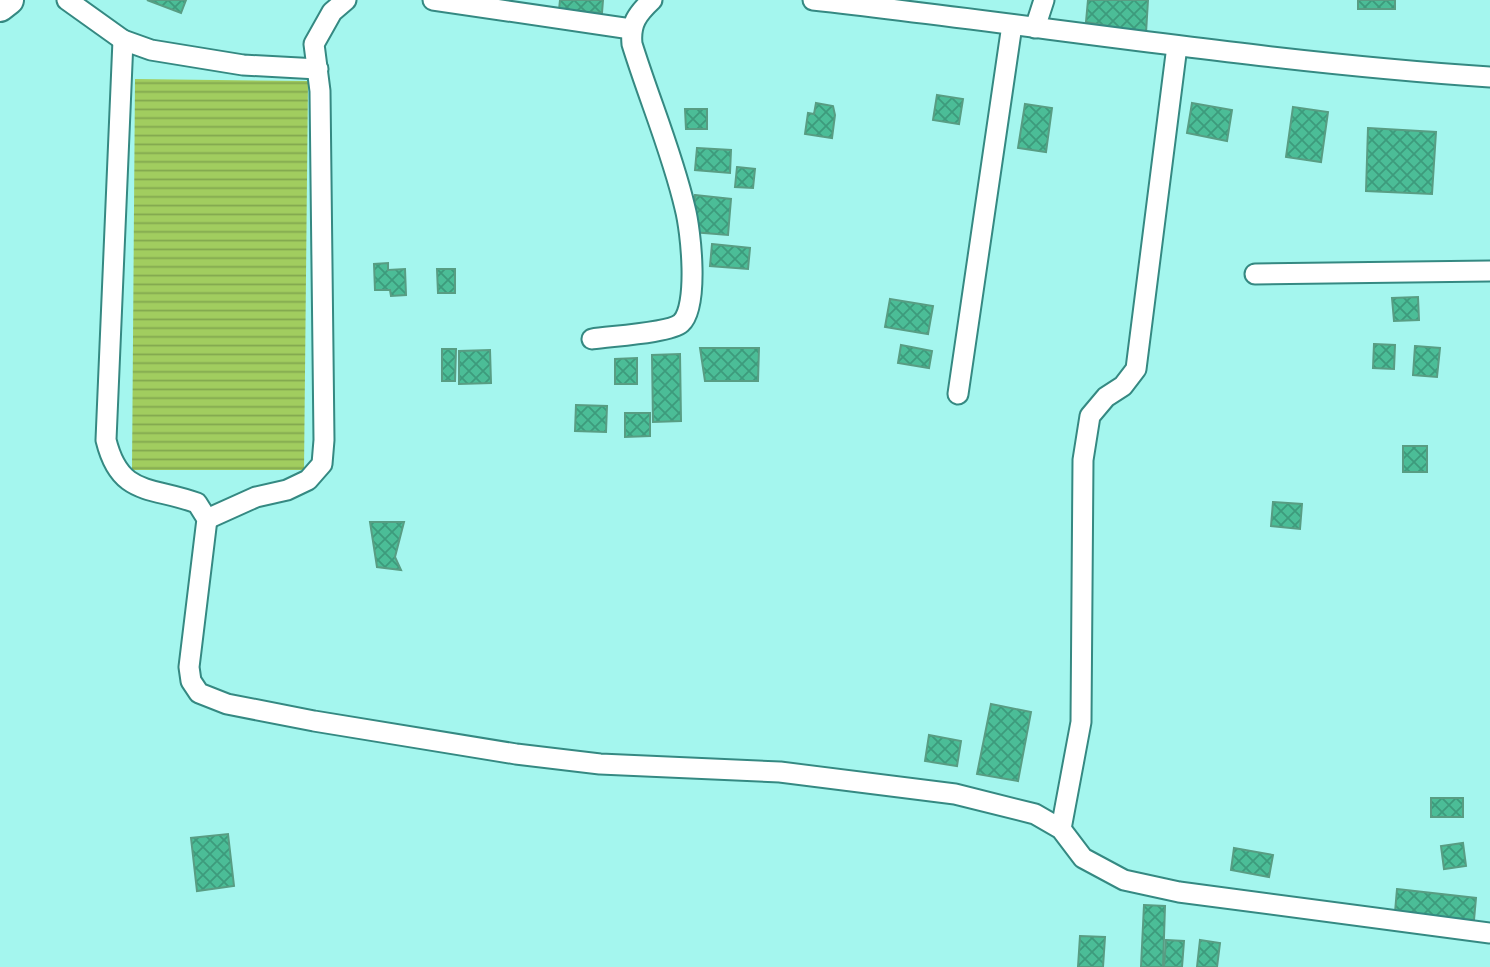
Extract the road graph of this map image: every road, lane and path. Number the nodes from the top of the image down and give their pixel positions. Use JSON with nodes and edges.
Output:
{"nodes":[{"id":1,"x":9,"y":0,"type":"edge"},
{"id":2,"x":67,"y":0,"type":"edge"},
{"id":3,"x":346,"y":0,"type":"edge"},
{"id":4,"x":433,"y":0,"type":"edge"},
{"id":5,"x":652,"y":0,"type":"edge"},
{"id":6,"x":813,"y":0,"type":"edge"},
{"id":7,"x":1044,"y":0,"type":"edge"},
{"id":8,"x":0,"y":7,"type":"edge"},
{"id":9,"x":1012,"y":25,"type":"junction"},
{"id":10,"x":1035,"y":28,"type":"junction"},
{"id":11,"x":631,"y":29,"type":"junction"},
{"id":12,"x":122,"y":40,"type":"junction"},
{"id":13,"x":1177,"y":46,"type":"junction"},
{"id":14,"x":318,"y":69,"type":"junction"},
{"id":15,"x":1490,"y":77,"type":"edge"},
{"id":16,"x":1490,"y":271,"type":"edge"},
{"id":17,"x":1255,"y":274,"type":"dead end"},
{"id":18,"x":592,"y":339,"type":"dead end"},
{"id":19,"x":958,"y":394,"type":"dead end"},
{"id":20,"x":206,"y":519,"type":"junction"},
{"id":21,"x":1061,"y":829,"type":"junction"},
{"id":22,"x":1490,"y":933,"type":"edge"}],
"edges":[{"from":1,"to":8,"type":"street"},
{"from":2,"to":12,"type":"street"},
{"from":3,"to":14,"type":"street"},
{"from":4,"to":11,"type":"street"},
{"from":5,"to":11,"type":"street"},
{"from":6,"to":9,"type":"street"},
{"from":7,"to":10,"type":"street"},
{"from":9,"to":10,"type":"street"},
{"from":9,"to":19,"type":"street"},
{"from":10,"to":13,"type":"street"},
{"from":11,"to":18,"type":"street"},
{"from":12,"to":14,"type":"street"},
{"from":12,"to":20,"type":"street"},
{"from":13,"to":15,"type":"street"},
{"from":13,"to":21,"type":"street"},
{"from":14,"to":20,"type":"street"},
{"from":16,"to":17,"type":"street"},
{"from":20,"to":21,"type":"street"},
{"from":21,"to":22,"type":"street"}]}
